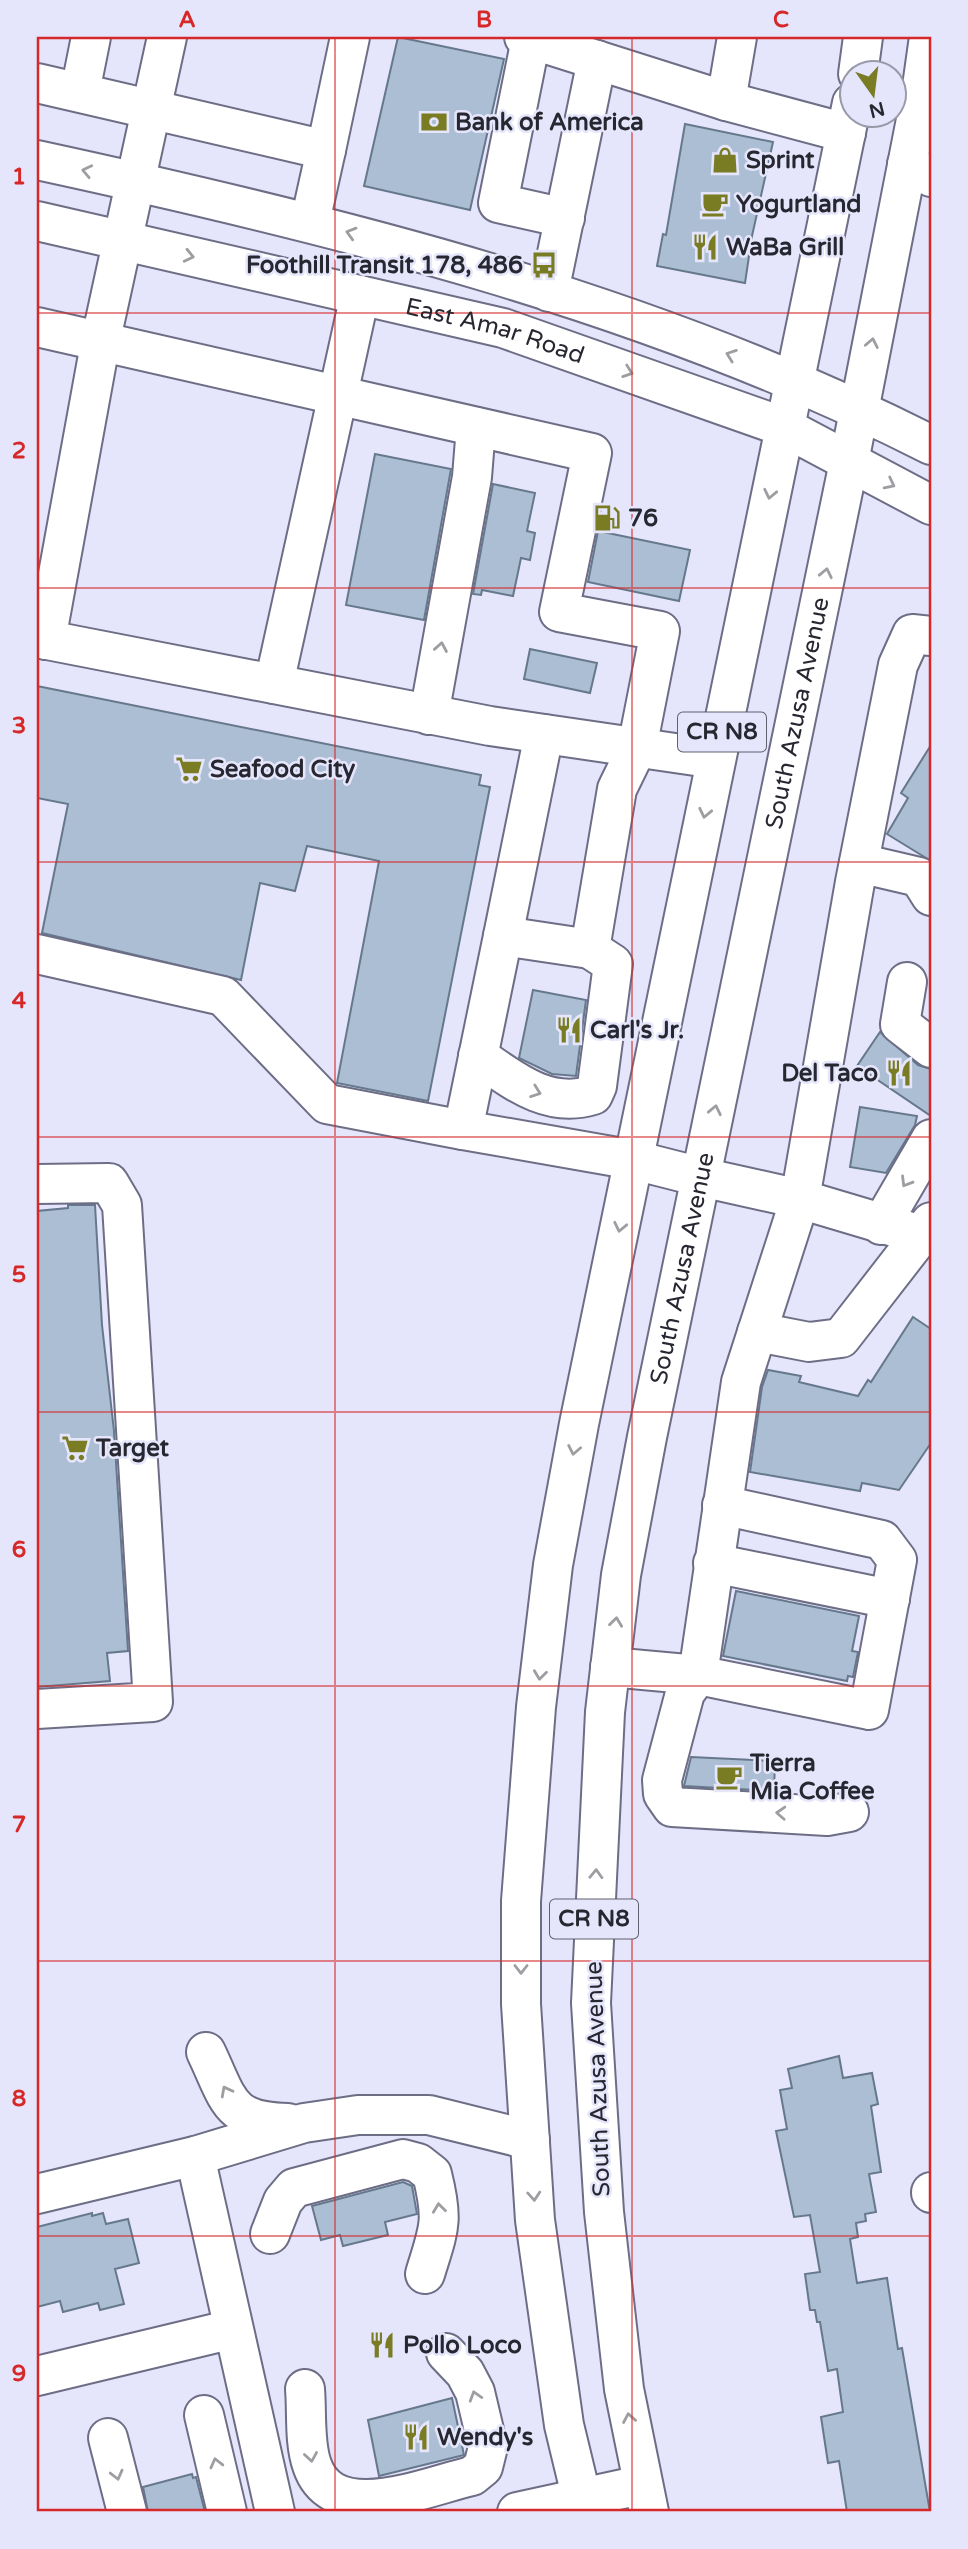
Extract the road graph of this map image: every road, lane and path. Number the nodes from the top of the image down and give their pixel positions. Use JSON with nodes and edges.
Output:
{"nodes":[{"id":1,"x":91,"y":37,"type":"edge"},
{"id":2,"x":167,"y":37,"type":"edge"},
{"id":3,"x":350,"y":37,"type":"edge"},
{"id":4,"x":737,"y":37,"type":"edge"},
{"id":5,"x":863,"y":37,"type":"edge"},
{"id":6,"x":929,"y":37,"type":"edge"},
{"id":7,"x":528,"y":38,"type":"edge"},
{"id":8,"x":597,"y":60,"type":"junction"},
{"id":9,"x":860,"y":60,"type":"edge"},
{"id":10,"x":37,"y":83,"type":"edge"},
{"id":11,"x":80,"y":92,"type":"junction"},
{"id":12,"x":726,"y":101,"type":"junction"},
{"id":13,"x":154,"y":103,"type":"junction"},
{"id":14,"x":838,"y":116,"type":"edge"},
{"id":15,"x":846,"y":130,"type":"edge"},
{"id":16,"x":326,"y":150,"type":"junction"},
{"id":17,"x":37,"y":160,"type":"edge"},
{"id":18,"x":919,"y":171,"type":"edge"},
{"id":19,"x":136,"y":182,"type":"junction"},
{"id":20,"x":565,"y":218,"type":"junction"},
{"id":21,"x":37,"y":221,"type":"edge"},
{"id":22,"x":310,"y":222,"type":"junction"},
{"id":23,"x":123,"y":241,"type":"junction"},
{"id":24,"x":550,"y":292,"type":"junction"},
{"id":25,"x":360,"y":295,"type":"junction"},
{"id":26,"x":104,"y":325,"type":"junction"},
{"id":27,"x":37,"y":327,"type":"edge"},
{"id":28,"x":794,"y":382,"type":"junction"},
{"id":29,"x":336,"y":395,"type":"junction"},
{"id":30,"x":859,"y":410,"type":"junction"},
{"id":31,"x":476,"y":427,"type":"junction"},
{"id":32,"x":784,"y":427,"type":"junction"},
{"id":33,"x":931,"y":444,"type":"edge"},
{"id":34,"x":849,"y":463,"type":"junction"},
{"id":35,"x":931,"y":505,"type":"edge"},
{"id":36,"x":931,"y":636,"type":"edge"},
{"id":37,"x":41,"y":639,"type":"edge"},
{"id":38,"x":274,"y":684,"type":"junction"},
{"id":39,"x":429,"y":715,"type":"junction"},
{"id":40,"x":544,"y":734,"type":"junction"},
{"id":41,"x":637,"y":748,"type":"junction"},
{"id":42,"x":716,"y":760,"type":"junction"},
{"id":43,"x":859,"y":863,"type":"junction"},
{"id":44,"x":927,"y":885,"type":"edge"},
{"id":45,"x":503,"y":936,"type":"junction"},
{"id":46,"x":590,"y":949,"type":"junction"},
{"id":47,"x":37,"y":954,"type":"edge"},
{"id":48,"x":907,"y":982,"type":"dead end"},
{"id":49,"x":931,"y":1048,"type":"edge"},
{"id":50,"x":478,"y":1056,"type":"junction"},
{"id":51,"x":463,"y":1129,"type":"junction"},
{"id":52,"x":931,"y":1139,"type":"edge"},
{"id":53,"x":634,"y":1160,"type":"junction"},
{"id":54,"x":701,"y":1177,"type":"junction"},
{"id":55,"x":37,"y":1184,"type":"edge"},
{"id":56,"x":800,"y":1199,"type":"junction"},
{"id":57,"x":881,"y":1225,"type":"junction"},
{"id":58,"x":926,"y":1228,"type":"edge"},
{"id":59,"x":757,"y":1332,"type":"junction"},
{"id":60,"x":722,"y":1505,"type":"junction"},
{"id":61,"x":713,"y":1563,"type":"junction"},
{"id":62,"x":890,"y":1599,"type":"junction"},
{"id":63,"x":610,"y":1667,"type":"junction"},
{"id":64,"x":698,"y":1675,"type":"junction"},
{"id":65,"x":37,"y":1709,"type":"edge"},
{"id":66,"x":849,"y":1812,"type":"dead end"},
{"id":67,"x":206,"y":2052,"type":"dead end"},
{"id":68,"x":304,"y":2123,"type":"junction"},
{"id":69,"x":530,"y":2140,"type":"junction"},
{"id":70,"x":195,"y":2156,"type":"junction"},
{"id":71,"x":37,"y":2194,"type":"edge"},
{"id":72,"x":270,"y":2234,"type":"dead end"},
{"id":73,"x":425,"y":2274,"type":"dead end"},
{"id":74,"x":233,"y":2329,"type":"junction"},
{"id":75,"x":446,"y":2353,"type":"dead end"},
{"id":76,"x":37,"y":2376,"type":"edge"},
{"id":77,"x":306,"y":2389,"type":"dead end"},
{"id":78,"x":204,"y":2415,"type":"dead end"},
{"id":79,"x":108,"y":2438,"type":"dead end"},
{"id":80,"x":645,"y":2498,"type":"edge"},
{"id":81,"x":583,"y":2505,"type":"edge"},
{"id":82,"x":127,"y":2512,"type":"edge"},
{"id":83,"x":228,"y":2512,"type":"edge"},
{"id":84,"x":275,"y":2512,"type":"edge"},
{"id":85,"x":517,"y":2512,"type":"edge"}],
"edges":[{"from":1,"to":11,"type":"main road"},
{"from":2,"to":13,"type":"main road"},
{"from":3,"to":16,"type":"main road"},
{"from":4,"to":12,"type":"main road"},
{"from":5,"to":9,"type":"main road"},
{"from":6,"to":18,"type":"main road","name":"South Azusa Avenue","number":"CR N8"},
{"from":7,"to":8,"type":"main road"},
{"from":7,"to":20,"type":"main road"},
{"from":8,"to":12,"type":"main road"},
{"from":8,"to":20,"type":"main road"},
{"from":10,"to":11,"type":"main road"},
{"from":11,"to":13,"type":"main road"},
{"from":12,"to":14,"type":"main road"},
{"from":13,"to":16,"type":"main road"},
{"from":13,"to":19,"type":"main road"},
{"from":15,"to":28,"type":"main road","number":"CR N8"},
{"from":16,"to":22,"type":"main road"},
{"from":19,"to":17,"type":"main road","one_way":true},
{"from":30,"to":18,"type":"main road","name":"South Azusa Avenue","number":"CR N8","one_way":true},
{"from":19,"to":22,"type":"main road"},
{"from":19,"to":23,"type":"main road"},
{"from":20,"to":24,"type":"main road"},
{"from":21,"to":23,"type":"main road","name":"East Amar Road"},
{"from":24,"to":22,"type":"main road","one_way":true},
{"from":23,"to":25,"type":"main road","name":"East Amar Road","one_way":true},
{"from":23,"to":26,"type":"main road"},
{"from":28,"to":24,"type":"main road","one_way":true},
{"from":25,"to":29,"type":"main road"},
{"from":25,"to":32,"type":"main road","name":"East Amar Road","one_way":true},
{"from":26,"to":27,"type":"main road"},
{"from":26,"to":29,"type":"main road"},
{"from":26,"to":37,"type":"main road"},
{"from":28,"to":30,"type":"main road"},
{"from":28,"to":32,"type":"main road","number":"CR N8"},
{"from":29,"to":31,"type":"main road"},
{"from":29,"to":38,"type":"main road"},
{"from":30,"to":33,"type":"main road"},
{"from":30,"to":34,"type":"main road","name":"South Azusa Avenue","number":"CR N8"},
{"from":39,"to":31,"type":"main road","one_way":true},
{"from":31,"to":41,"type":"main road"},
{"from":32,"to":34,"type":"main road","name":"East Amar Road"},
{"from":32,"to":42,"type":"main road","number":"CR N8","one_way":true},
{"from":34,"to":35,"type":"main road","name":"East Amar Road","one_way":true},
{"from":54,"to":34,"type":"main road","name":"South Azusa Avenue","number":"CR N8","one_way":true},
{"from":36,"to":43,"type":"main road"},
{"from":37,"to":38,"type":"main road"},
{"from":38,"to":39,"type":"main road"},
{"from":39,"to":40,"type":"main road"},
{"from":40,"to":41,"type":"main road"},
{"from":40,"to":45,"type":"main road"},
{"from":41,"to":42,"type":"main road"},
{"from":41,"to":46,"type":"main road"},
{"from":42,"to":53,"type":"main road","number":"CR N8","one_way":true},
{"from":43,"to":44,"type":"main road"},
{"from":43,"to":56,"type":"main road"},
{"from":45,"to":46,"type":"main road"},
{"from":45,"to":50,"type":"main road"},
{"from":50,"to":46,"type":"main road","one_way":true},
{"from":47,"to":51,"type":"main road"},
{"from":48,"to":49,"type":"main road"},
{"from":50,"to":51,"type":"main road"},
{"from":51,"to":53,"type":"main road"},
{"from":52,"to":57,"type":"main road","one_way":true},
{"from":53,"to":54,"type":"main road"},
{"from":53,"to":69,"type":"main road","number":"CR N8","one_way":true},
{"from":54,"to":56,"type":"main road"},
{"from":63,"to":54,"type":"main road","name":"South Azusa Avenue","number":"CR N8","one_way":true},
{"from":55,"to":65,"type":"main road"},
{"from":56,"to":57,"type":"main road"},
{"from":56,"to":59,"type":"main road"},
{"from":57,"to":58,"type":"main road"},
{"from":58,"to":59,"type":"main road"},
{"from":59,"to":60,"type":"main road"},
{"from":60,"to":61,"type":"main road"},
{"from":60,"to":62,"type":"main road"},
{"from":61,"to":62,"type":"main road"},
{"from":61,"to":64,"type":"main road"},
{"from":62,"to":64,"type":"main road"},
{"from":63,"to":64,"type":"main road"},
{"from":80,"to":63,"type":"main road","name":"South Azusa Avenue","number":"CR N8","one_way":true},
{"from":66,"to":64,"type":"main road","one_way":true},
{"from":68,"to":67,"type":"main road","one_way":true},
{"from":68,"to":69,"type":"main road"},
{"from":68,"to":70,"type":"main road"},
{"from":69,"to":81,"type":"main road","number":"CR N8","one_way":true},
{"from":70,"to":71,"type":"main road"},
{"from":70,"to":74,"type":"main road"},
{"from":73,"to":72,"type":"main road","one_way":true},
{"from":74,"to":76,"type":"main road"},
{"from":74,"to":84,"type":"main road"},
{"from":77,"to":75,"type":"main road","one_way":true},
{"from":83,"to":78,"type":"main road","one_way":true},
{"from":79,"to":82,"type":"main road","one_way":true},
{"from":80,"to":81,"type":"main road"},
{"from":81,"to":85,"type":"main road"}]}
